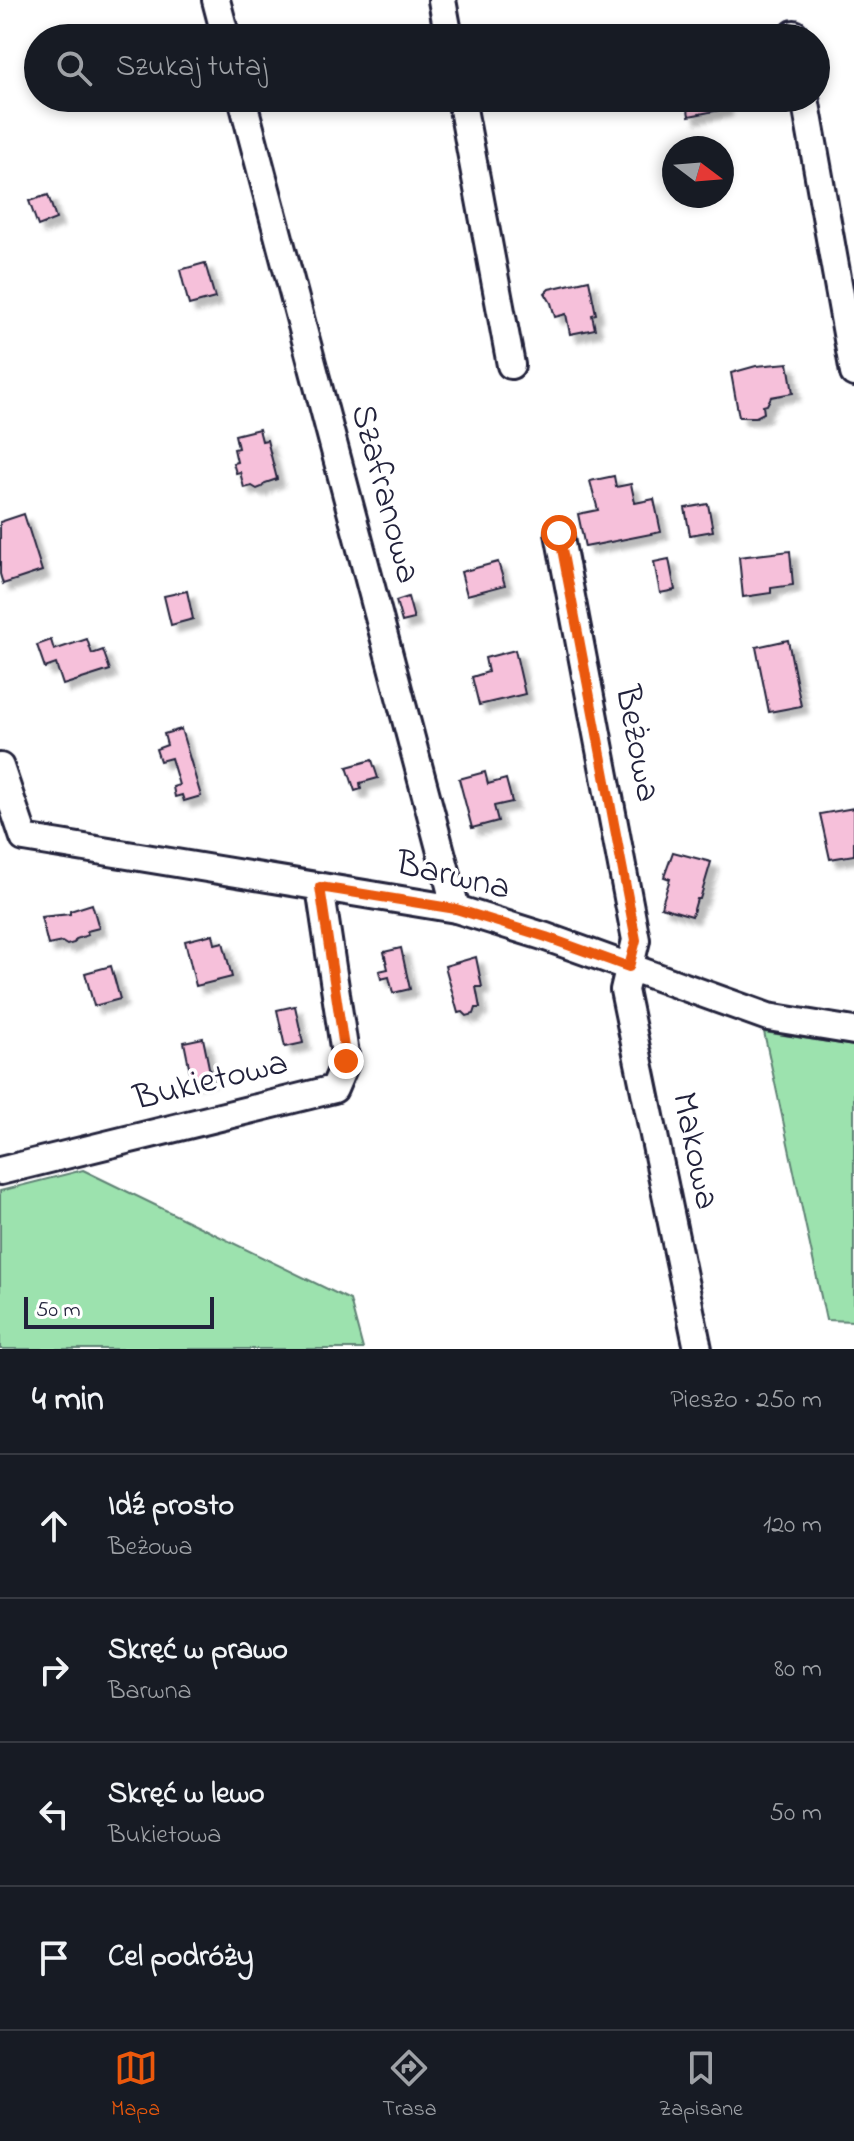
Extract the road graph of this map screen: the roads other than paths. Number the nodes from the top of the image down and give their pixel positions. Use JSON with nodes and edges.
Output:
{"nodes":[{"id":1,"x":216,"y":0,"type":"edge"},
{"id":2,"x":442,"y":0,"type":"edge"},
{"id":3,"x":222,"y":24,"type":"edge"},
{"id":4,"x":446,"y":24,"type":"edge"},
{"id":5,"x":246,"y":112,"type":"edge"},
{"id":6,"x":464,"y":112,"type":"edge"},
{"id":7,"x":807,"y":112,"type":"edge"},
{"id":8,"x":511,"y":365,"type":"dead end"},
{"id":9,"x":854,"y":373,"type":"edge"},
{"id":10,"x":559,"y":533,"type":"dead end"},
{"id":11,"x":0,"y":767,"type":"edge"},
{"id":12,"x":320,"y":887,"type":"junction"},
{"id":13,"x":456,"y":909,"type":"junction"},
{"id":14,"x":629,"y":967,"type":"junction"},
{"id":15,"x":854,"y":1031,"type":"edge"},
{"id":16,"x":0,"y":1171,"type":"edge"},
{"id":17,"x":698,"y":1349,"type":"edge"}],
"edges":[{"from":1,"to":3,"type":"street"},
{"from":2,"to":4,"type":"street"},
{"from":5,"to":13,"type":"street","name":"Szafranowa"},
{"from":6,"to":8,"type":"street"},
{"from":7,"to":9,"type":"street"},
{"from":10,"to":14,"type":"street","name":"Beżowa"},
{"from":11,"to":12,"type":"street","name":"Barwna"},
{"from":12,"to":13,"type":"street","name":"Barwna"},
{"from":12,"to":16,"type":"street","name":"Bukietowa"},
{"from":13,"to":14,"type":"street","name":"Barwna"},
{"from":14,"to":15,"type":"street","name":"Barwna"},
{"from":14,"to":17,"type":"street","name":"Makowa"}]}
